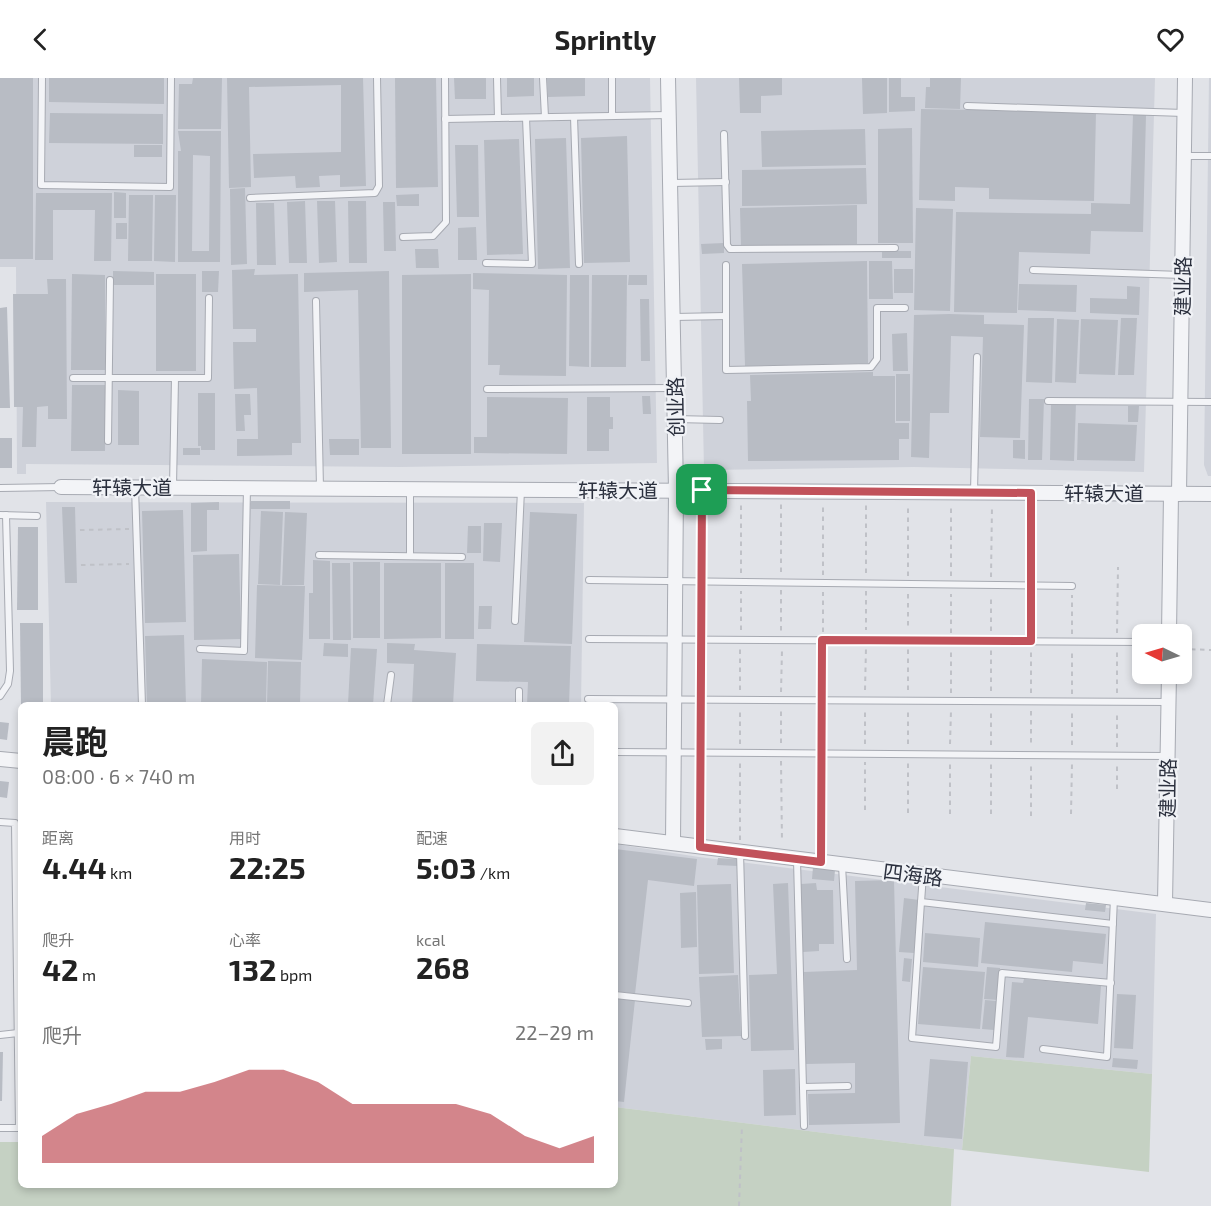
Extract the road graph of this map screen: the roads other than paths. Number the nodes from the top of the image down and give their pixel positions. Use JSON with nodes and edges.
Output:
{"nodes":[{"id":1,"x":42,"y":78,"type":"edge"},
{"id":2,"x":171,"y":78,"type":"edge"},
{"id":3,"x":377,"y":78,"type":"edge"},
{"id":4,"x":445,"y":78,"type":"edge"},
{"id":5,"x":497,"y":78,"type":"edge"},
{"id":6,"x":543,"y":78,"type":"edge"},
{"id":7,"x":612,"y":78,"type":"edge"},
{"id":8,"x":668,"y":78,"type":"edge"},
{"id":9,"x":1185,"y":78,"type":"edge"},
{"id":10,"x":967,"y":106,"type":"dead end"},
{"id":11,"x":1184,"y":113,"type":"junction"},
{"id":12,"x":669,"y":115,"type":"junction"},
{"id":13,"x":612,"y":116,"type":"junction"},
{"id":14,"x":545,"y":117,"type":"junction"},
{"id":15,"x":574,"y":117,"type":"junction"},
{"id":16,"x":498,"y":118,"type":"junction"},
{"id":17,"x":526,"y":118,"type":"junction"},
{"id":18,"x":445,"y":119,"type":"junction"},
{"id":19,"x":724,"y":134,"type":"dead end"},
{"id":20,"x":1184,"y":156,"type":"junction"},
{"id":21,"x":1211,"y":156,"type":"edge"},
{"id":22,"x":726,"y":182,"type":"junction"},
{"id":23,"x":670,"y":183,"type":"junction"},
{"id":24,"x":250,"y":198,"type":"dead end"},
{"id":25,"x":403,"y":237,"type":"dead end"},
{"id":26,"x":895,"y":248,"type":"dead end"},
{"id":27,"x":486,"y":263,"type":"dead end"},
{"id":28,"x":579,"y":264,"type":"dead end"},
{"id":29,"x":726,"y":265,"type":"dead end"},
{"id":30,"x":1033,"y":270,"type":"dead end"},
{"id":31,"x":1182,"y":275,"type":"junction"},
{"id":32,"x":110,"y":280,"type":"dead end"},
{"id":33,"x":209,"y":298,"type":"dead end"},
{"id":34,"x":316,"y":301,"type":"dead end"},
{"id":35,"x":905,"y":308,"type":"dead end"},
{"id":36,"x":726,"y":316,"type":"junction"},
{"id":37,"x":673,"y":317,"type":"junction"},
{"id":38,"x":977,"y":357,"type":"dead end"},
{"id":39,"x":73,"y":378,"type":"dead end"},
{"id":40,"x":109,"y":378,"type":"junction"},
{"id":41,"x":175,"y":378,"type":"junction"},
{"id":42,"x":674,"y":388,"type":"junction"},
{"id":43,"x":487,"y":389,"type":"dead end"},
{"id":44,"x":1048,"y":401,"type":"dead end"},
{"id":45,"x":1180,"y":402,"type":"junction"},
{"id":46,"x":1211,"y":402,"type":"edge"},
{"id":47,"x":675,"y":419,"type":"junction"},
{"id":48,"x":720,"y":420,"type":"dead end"},
{"id":49,"x":108,"y":441,"type":"dead end"},
{"id":50,"x":135,"y":486,"type":"junction"},
{"id":51,"x":61,"y":487,"type":"joint"},
{"id":52,"x":173,"y":487,"type":"junction"},
{"id":53,"x":247,"y":487,"type":"junction"},
{"id":54,"x":0,"y":488,"type":"edge"},
{"id":55,"x":320,"y":488,"type":"junction"},
{"id":56,"x":410,"y":488,"type":"junction"},
{"id":57,"x":521,"y":489,"type":"junction"},
{"id":58,"x":676,"y":490,"type":"junction"},
{"id":59,"x":974,"y":493,"type":"junction"},
{"id":60,"x":1175,"y":494,"type":"junction"},
{"id":61,"x":1211,"y":494,"type":"edge"},
{"id":62,"x":3,"y":515,"type":"edge"},
{"id":63,"x":37,"y":516,"type":"dead end"},
{"id":64,"x":319,"y":555,"type":"dead end"},
{"id":65,"x":410,"y":556,"type":"junction"},
{"id":66,"x":462,"y":557,"type":"dead end"},
{"id":67,"x":589,"y":580,"type":"dead end"},
{"id":68,"x":675,"y":581,"type":"junction"},
{"id":69,"x":1072,"y":586,"type":"dead end"},
{"id":70,"x":515,"y":621,"type":"dead end"},
{"id":71,"x":1169,"y":624,"type":"edge"},
{"id":72,"x":589,"y":639,"type":"dead end"},
{"id":73,"x":675,"y":640,"type":"junction"},
{"id":74,"x":1132,"y":642,"type":"edge"},
{"id":75,"x":200,"y":649,"type":"dead end"},
{"id":76,"x":391,"y":675,"type":"dead end"},
{"id":77,"x":1169,"y":684,"type":"edge"},
{"id":78,"x":519,"y":691,"type":"dead end"},
{"id":79,"x":0,"y":696,"type":"edge"},
{"id":80,"x":588,"y":699,"type":"dead end"},
{"id":81,"x":674,"y":699,"type":"junction"},
{"id":82,"x":142,"y":702,"type":"edge"},
{"id":83,"x":387,"y":702,"type":"edge"},
{"id":84,"x":519,"y":702,"type":"edge"},
{"id":85,"x":1168,"y":702,"type":"junction"},
{"id":86,"x":618,"y":752,"type":"edge"},
{"id":87,"x":674,"y":753,"type":"junction"},
{"id":88,"x":1167,"y":756,"type":"junction"},
{"id":89,"x":0,"y":759,"type":"edge"},
{"id":90,"x":18,"y":761,"type":"edge"},
{"id":91,"x":0,"y":822,"type":"edge"},
{"id":92,"x":618,"y":836,"type":"edge"},
{"id":93,"x":673,"y":843,"type":"junction"},
{"id":94,"x":740,"y":852,"type":"junction"},
{"id":95,"x":797,"y":859,"type":"junction"},
{"id":96,"x":842,"y":865,"type":"junction"},
{"id":97,"x":923,"y":875,"type":"junction"},
{"id":98,"x":1114,"y":897,"type":"junction"},
{"id":99,"x":921,"y":902,"type":"junction"},
{"id":100,"x":1165,"y":903,"type":"junction"},
{"id":101,"x":1211,"y":910,"type":"edge"},
{"id":102,"x":1113,"y":924,"type":"junction"},
{"id":103,"x":847,"y":959,"type":"dead end"},
{"id":104,"x":1110,"y":983,"type":"junction"},
{"id":105,"x":618,"y":995,"type":"edge"},
{"id":106,"x":688,"y":1003,"type":"dead end"},
{"id":107,"x":18,"y":1033,"type":"joint"},
{"id":108,"x":0,"y":1035,"type":"edge"},
{"id":109,"x":745,"y":1036,"type":"dead end"},
{"id":110,"x":1043,"y":1049,"type":"dead end"},
{"id":111,"x":848,"y":1086,"type":"dead end"},
{"id":112,"x":803,"y":1087,"type":"junction"},
{"id":113,"x":804,"y":1126,"type":"dead end"},
{"id":114,"x":0,"y":1128,"type":"edge"},
{"id":115,"x":18,"y":1128,"type":"edge"}],
"edges":[{"from":1,"to":2,"type":"lane"},
{"from":3,"to":24,"type":"lane"},
{"from":4,"to":18,"type":"lane"},
{"from":5,"to":16,"type":"lane"},
{"from":6,"to":14,"type":"lane"},
{"from":7,"to":13,"type":"lane"},
{"from":8,"to":12,"type":"street","name":"创业路"},
{"from":9,"to":11,"type":"street","name":"建业路"},
{"from":10,"to":11,"type":"lane"},
{"from":11,"to":20,"type":"street","name":"建业路"},
{"from":12,"to":13,"type":"lane"},
{"from":12,"to":23,"type":"street","name":"创业路"},
{"from":13,"to":15,"type":"lane"},
{"from":14,"to":15,"type":"lane"},
{"from":14,"to":17,"type":"lane"},
{"from":15,"to":28,"type":"lane"},
{"from":16,"to":17,"type":"lane"},
{"from":16,"to":18,"type":"lane"},
{"from":17,"to":27,"type":"lane"},
{"from":18,"to":25,"type":"lane"},
{"from":19,"to":22,"type":"lane"},
{"from":20,"to":21,"type":"lane"},
{"from":20,"to":31,"type":"street","name":"建业路"},
{"from":22,"to":23,"type":"lane"},
{"from":22,"to":26,"type":"lane"},
{"from":23,"to":37,"type":"street","name":"创业路"},
{"from":29,"to":36,"type":"lane"},
{"from":30,"to":31,"type":"lane"},
{"from":31,"to":45,"type":"street","name":"建业路"},
{"from":32,"to":40,"type":"lane"},
{"from":33,"to":41,"type":"lane"},
{"from":34,"to":55,"type":"lane"},
{"from":35,"to":36,"type":"lane"},
{"from":36,"to":37,"type":"lane"},
{"from":37,"to":42,"type":"street","name":"创业路"},
{"from":38,"to":59,"type":"lane"},
{"from":39,"to":40,"type":"lane"},
{"from":40,"to":41,"type":"lane"},
{"from":40,"to":49,"type":"lane"},
{"from":41,"to":52,"type":"lane"},
{"from":42,"to":43,"type":"lane"},
{"from":42,"to":47,"type":"street","name":"创业路"},
{"from":44,"to":45,"type":"lane"},
{"from":45,"to":46,"type":"lane"},
{"from":45,"to":60,"type":"street","name":"建业路"},
{"from":47,"to":48,"type":"lane"},
{"from":47,"to":58,"type":"street","name":"创业路"},
{"from":50,"to":51,"type":"street","name":"轩辕大道"},
{"from":50,"to":52,"type":"street","name":"轩辕大道"},
{"from":50,"to":82,"type":"lane"},
{"from":51,"to":54,"type":"lane"},
{"from":52,"to":53,"type":"street","name":"轩辕大道"},
{"from":53,"to":55,"type":"street","name":"轩辕大道"},
{"from":53,"to":75,"type":"lane"},
{"from":55,"to":56,"type":"street","name":"轩辕大道"},
{"from":56,"to":57,"type":"street","name":"轩辕大道"},
{"from":56,"to":65,"type":"lane"},
{"from":57,"to":58,"type":"street","name":"轩辕大道"},
{"from":57,"to":70,"type":"lane"},
{"from":58,"to":59,"type":"street","name":"轩辕大道"},
{"from":58,"to":68,"type":"street","name":"创业路"},
{"from":59,"to":60,"type":"street","name":"轩辕大道"},
{"from":60,"to":61,"type":"street","name":"轩辕大道"},
{"from":60,"to":71,"type":"street","name":"建业路"},
{"from":62,"to":63,"type":"lane"},
{"from":62,"to":79,"type":"lane"},
{"from":64,"to":65,"type":"lane"},
{"from":65,"to":66,"type":"lane"},
{"from":67,"to":68,"type":"lane"},
{"from":68,"to":69,"type":"lane"},
{"from":68,"to":73,"type":"street","name":"创业路"},
{"from":72,"to":73,"type":"lane"},
{"from":73,"to":74,"type":"lane"},
{"from":73,"to":81,"type":"street","name":"创业路"},
{"from":76,"to":83,"type":"lane"},
{"from":77,"to":85,"type":"street","name":"建业路"},
{"from":78,"to":84,"type":"lane"},
{"from":80,"to":81,"type":"lane"},
{"from":81,"to":85,"type":"lane"},
{"from":81,"to":87,"type":"street","name":"创业路"},
{"from":85,"to":88,"type":"street","name":"建业路"},
{"from":86,"to":87,"type":"lane"},
{"from":87,"to":88,"type":"lane"},
{"from":87,"to":93,"type":"street","name":"创业路"},
{"from":88,"to":100,"type":"street","name":"建业路"},
{"from":89,"to":90,"type":"street"},
{"from":91,"to":107,"type":"lane"},
{"from":92,"to":93,"type":"street","name":"四海路"},
{"from":93,"to":94,"type":"street","name":"四海路"},
{"from":94,"to":95,"type":"street","name":"四海路"},
{"from":94,"to":109,"type":"lane"},
{"from":95,"to":96,"type":"street","name":"四海路"},
{"from":95,"to":112,"type":"lane"},
{"from":96,"to":97,"type":"street","name":"四海路"},
{"from":96,"to":103,"type":"lane"},
{"from":97,"to":98,"type":"street","name":"四海路"},
{"from":97,"to":99,"type":"lane"},
{"from":98,"to":100,"type":"street","name":"四海路"},
{"from":98,"to":102,"type":"lane"},
{"from":99,"to":102,"type":"lane"},
{"from":99,"to":104,"type":"lane"},
{"from":100,"to":101,"type":"street","name":"四海路"},
{"from":102,"to":104,"type":"lane"},
{"from":104,"to":110,"type":"lane"},
{"from":105,"to":106,"type":"lane"},
{"from":107,"to":108,"type":"lane"},
{"from":111,"to":112,"type":"lane"},
{"from":112,"to":113,"type":"lane"},
{"from":114,"to":115,"type":"lane"}]}
